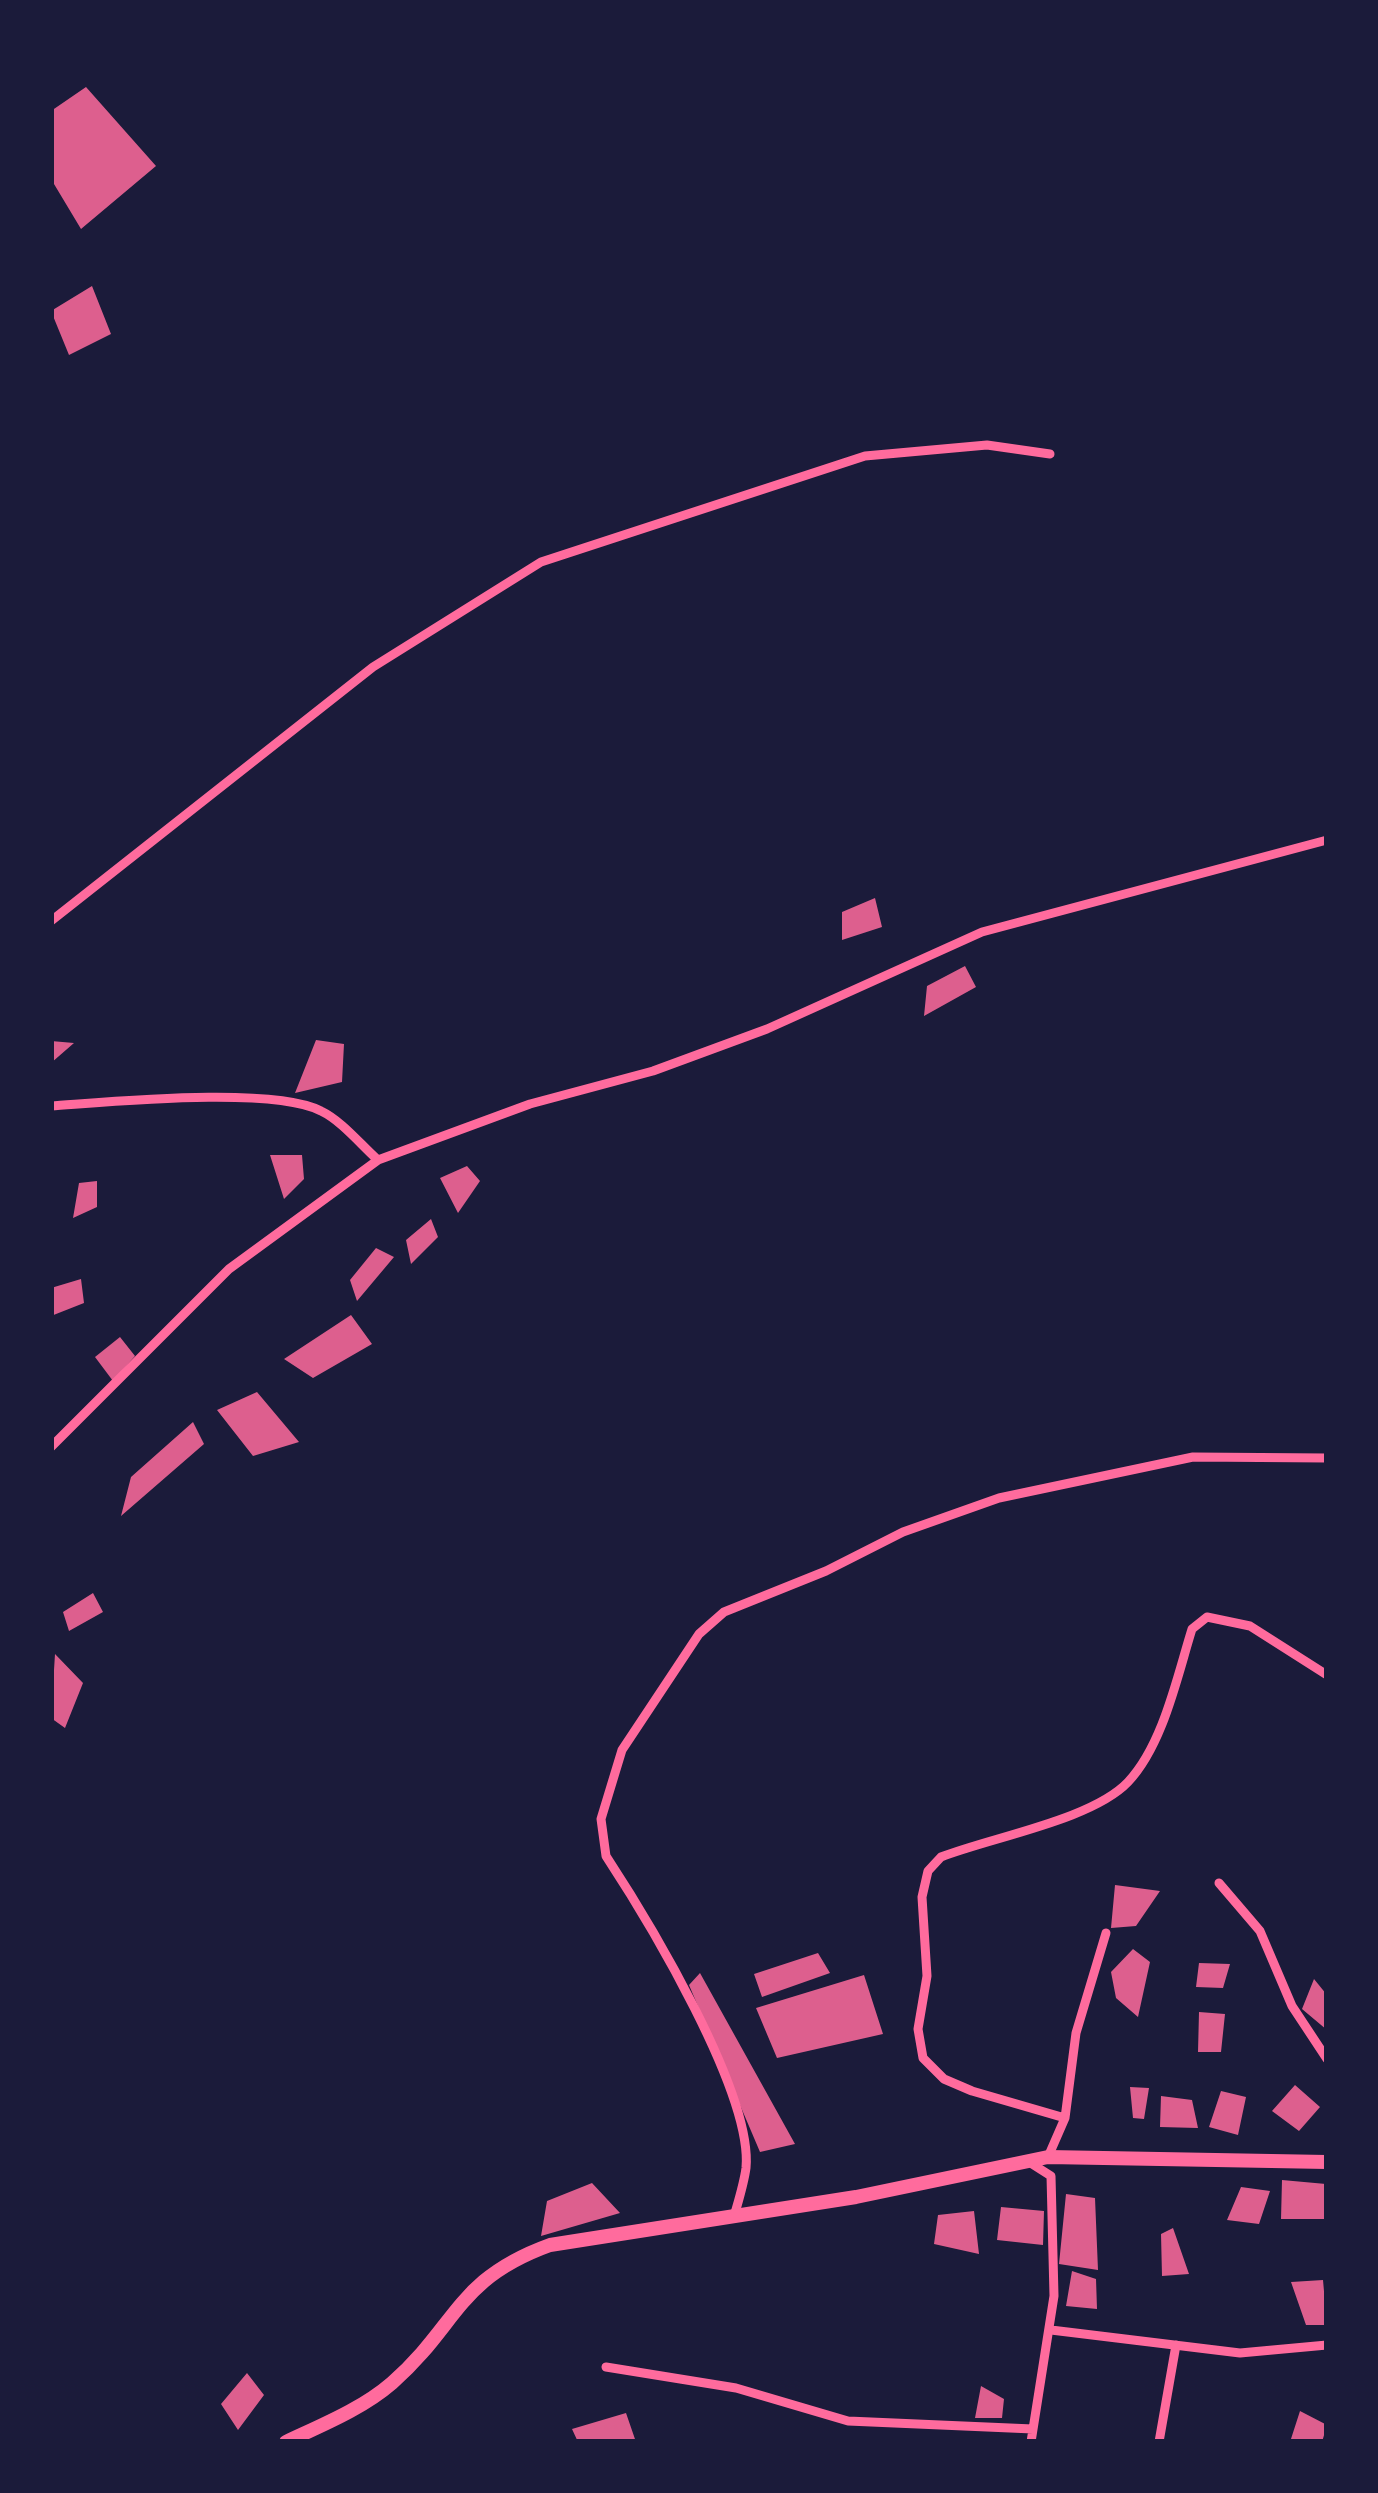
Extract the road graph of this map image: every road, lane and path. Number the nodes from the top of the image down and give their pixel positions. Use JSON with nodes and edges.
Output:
{"nodes":[{"id":1,"x":1050,"y":454,"type":"dead end"},
{"id":2,"x":1327,"y":840,"type":"edge"},
{"id":3,"x":51,"y":921,"type":"edge"},
{"id":4,"x":51,"y":1106,"type":"edge"},
{"id":5,"x":378,"y":1160,"type":"junction"},
{"id":6,"x":51,"y":1447,"type":"edge"},
{"id":7,"x":1327,"y":1458,"type":"edge"},
{"id":8,"x":1327,"y":1675,"type":"edge"},
{"id":9,"x":1219,"y":1883,"type":"dead end"},
{"id":10,"x":1106,"y":1933,"type":"dead end"},
{"id":11,"x":1327,"y":2059,"type":"edge"},
{"id":12,"x":1065,"y":2118,"type":"junction"},
{"id":13,"x":1048,"y":2157,"type":"junction"},
{"id":14,"x":1028,"y":2162,"type":"junction"},
{"id":15,"x":1327,"y":2162,"type":"edge"},
{"id":16,"x":735,"y":2213,"type":"junction"},
{"id":17,"x":1051,"y":2330,"type":"junction"},
{"id":18,"x":1176,"y":2345,"type":"junction"},
{"id":19,"x":1327,"y":2345,"type":"edge"},
{"id":20,"x":606,"y":2367,"type":"dead end"},
{"id":21,"x":1033,"y":2428,"type":"junction"},
{"id":22,"x":286,"y":2442,"type":"edge"},
{"id":23,"x":1031,"y":2442,"type":"edge"},
{"id":24,"x":1159,"y":2442,"type":"edge"}],
"edges":[{"from":1,"to":3,"type":"street"},
{"from":2,"to":5,"type":"street"},
{"from":4,"to":5,"type":"street"},
{"from":5,"to":6,"type":"street"},
{"from":7,"to":16,"type":"street"},
{"from":8,"to":12,"type":"street"},
{"from":9,"to":11,"type":"street"},
{"from":10,"to":12,"type":"street"},
{"from":12,"to":13,"type":"street"},
{"from":13,"to":14,"type":"main road"},
{"from":13,"to":15,"type":"main road"},
{"from":14,"to":16,"type":"main road"},
{"from":14,"to":17,"type":"street"},
{"from":16,"to":22,"type":"main road"},
{"from":17,"to":18,"type":"street"},
{"from":17,"to":21,"type":"street"},
{"from":18,"to":19,"type":"street"},
{"from":18,"to":24,"type":"street"},
{"from":20,"to":21,"type":"street"},
{"from":21,"to":23,"type":"street"}]}
